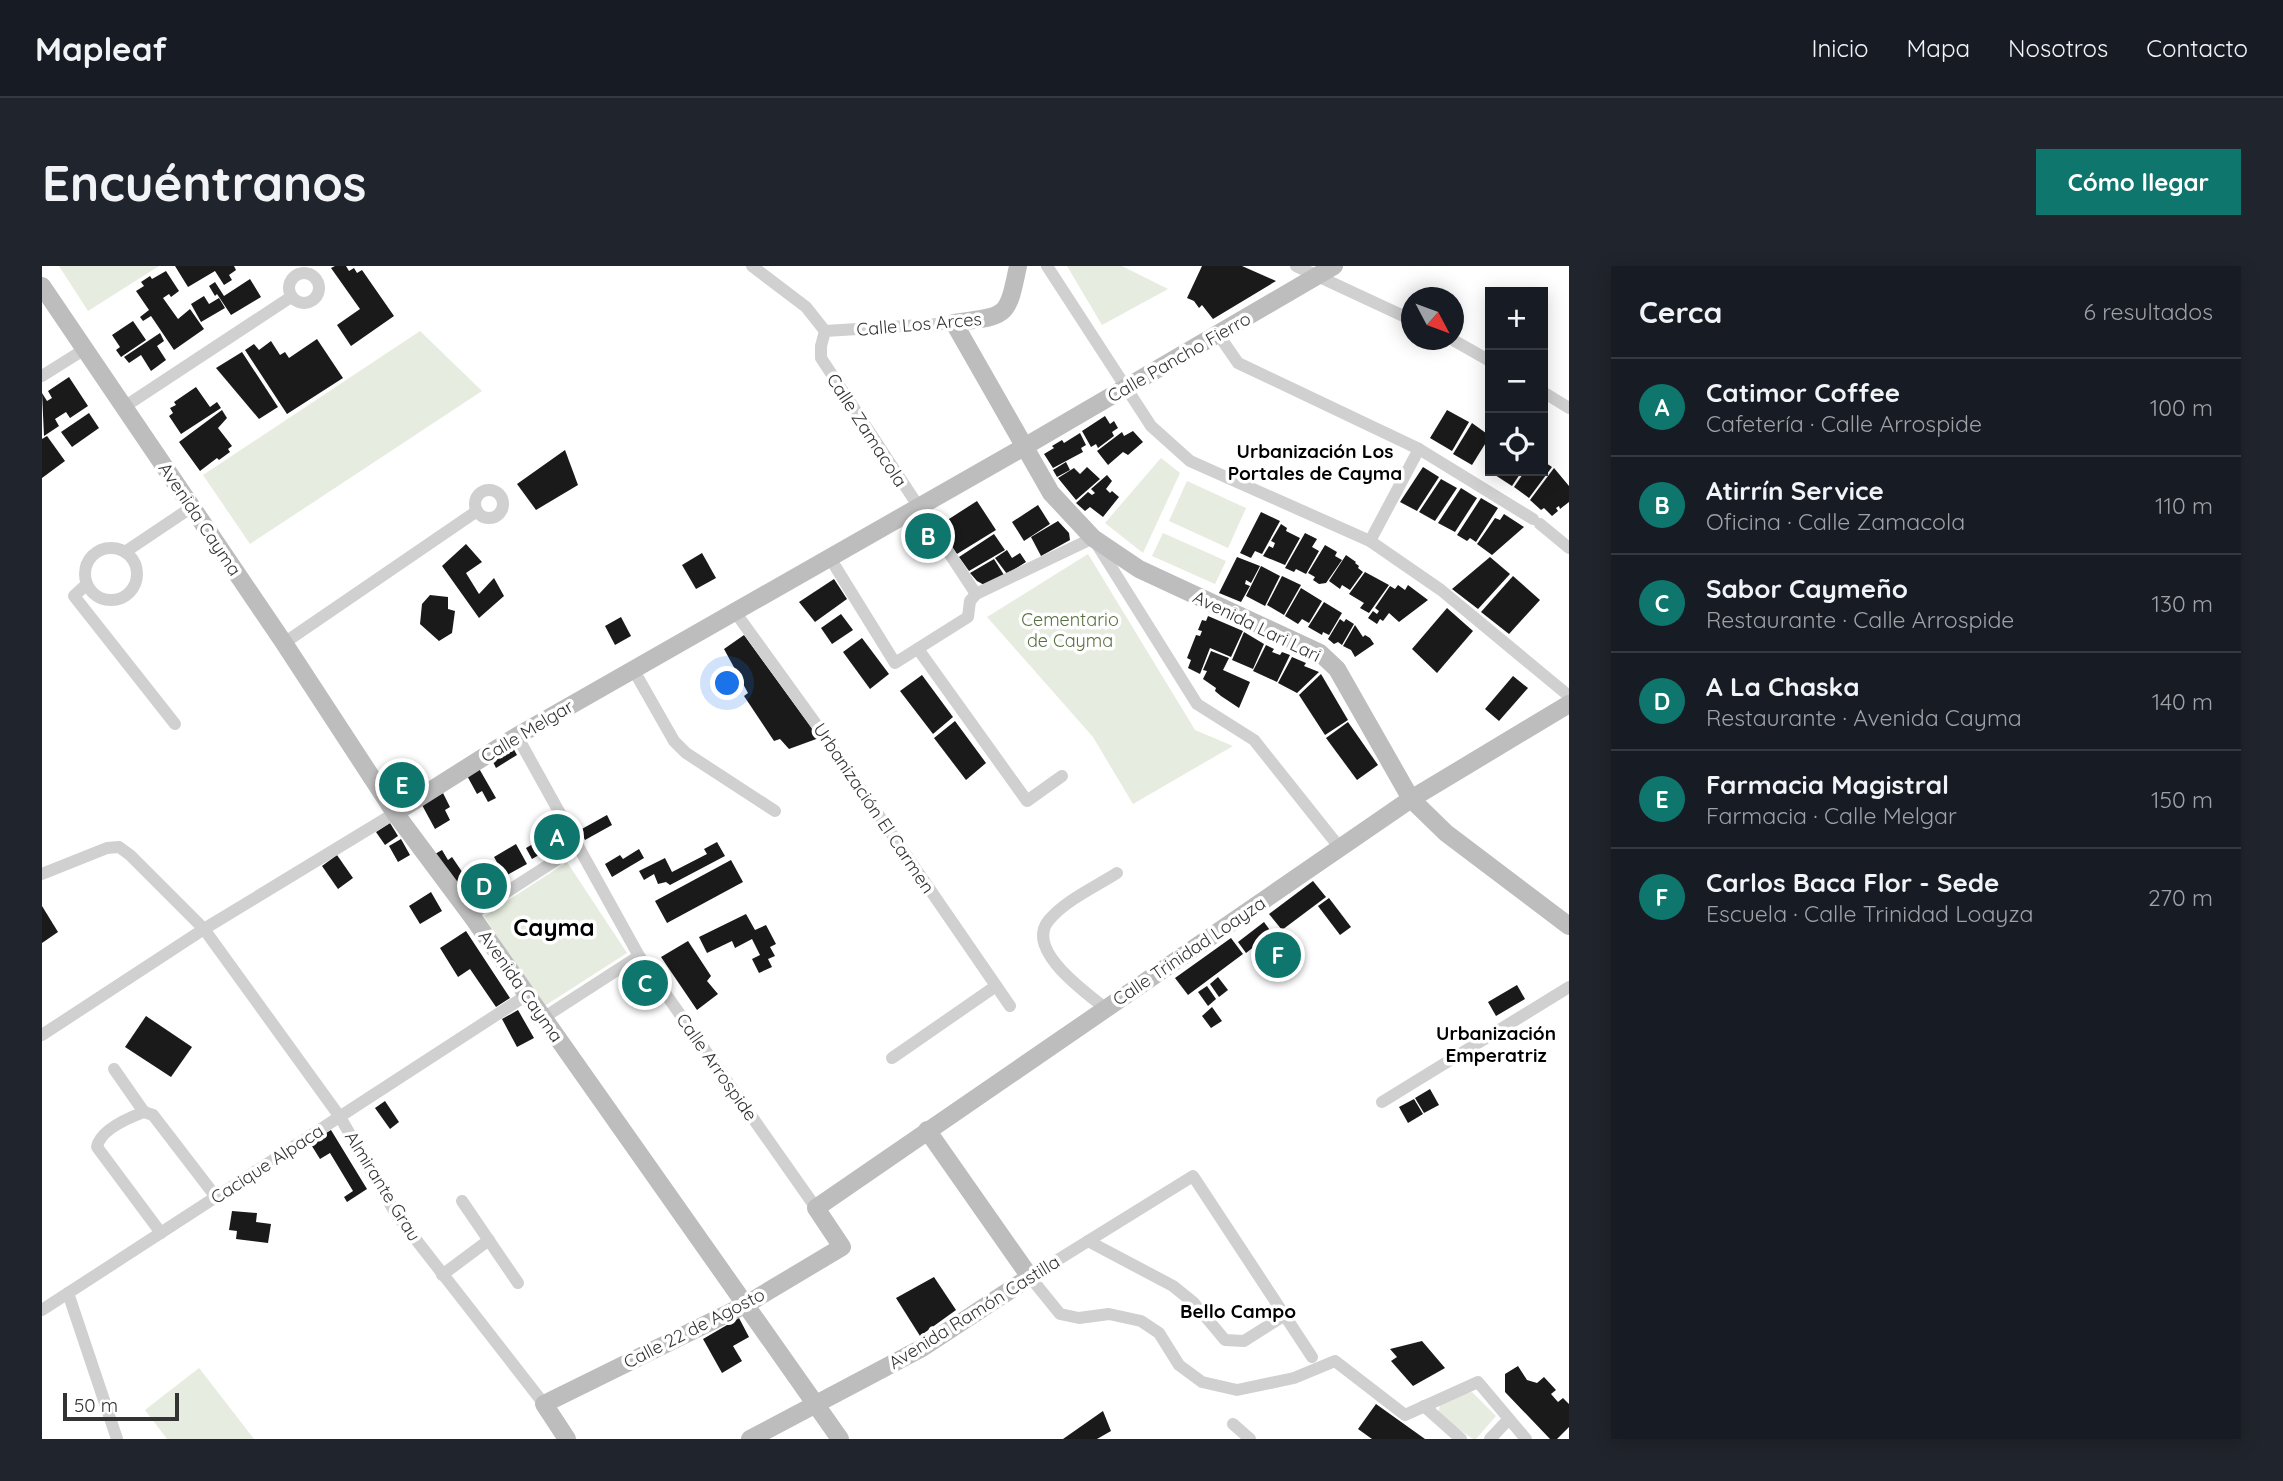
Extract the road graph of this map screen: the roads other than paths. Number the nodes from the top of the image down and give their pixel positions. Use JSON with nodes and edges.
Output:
{"nodes":[{"id":1,"x":752,"y":266,"type":"edge"},
{"id":2,"x":1018,"y":266,"type":"edge"},
{"id":3,"x":1047,"y":266,"type":"edge"},
{"id":4,"x":1296,"y":266,"type":"edge"},
{"id":5,"x":1334,"y":266,"type":"edge"},
{"id":6,"x":1317,"y":276,"type":"junction"},
{"id":7,"x":42,"y":286,"type":"edge"},
{"id":8,"x":291,"y":297,"type":"dead end"},
{"id":9,"x":1401,"y":315,"type":"edge"},
{"id":10,"x":954,"y":323,"type":"junction"},
{"id":11,"x":825,"y":331,"type":"junction"},
{"id":12,"x":1218,"y":334,"type":"junction"},
{"id":13,"x":1464,"y":346,"type":"edge"},
{"id":14,"x":85,"y":349,"type":"junction"},
{"id":15,"x":1485,"y":358,"type":"edge"},
{"id":16,"x":42,"y":376,"type":"edge"},
{"id":17,"x":1127,"y":387,"type":"junction"},
{"id":18,"x":1548,"y":395,"type":"edge"},
{"id":19,"x":124,"y":407,"type":"junction"},
{"id":20,"x":1569,"y":408,"type":"edge"},
{"id":21,"x":1024,"y":447,"type":"junction"},
{"id":22,"x":1419,"y":449,"type":"junction"},
{"id":23,"x":192,"y":507,"type":"junction"},
{"id":24,"x":918,"y":508,"type":"junction"},
{"id":25,"x":477,"y":511,"type":"dead end"},
{"id":26,"x":1093,"y":538,"type":"junction"},
{"id":27,"x":1370,"y":541,"type":"junction"},
{"id":28,"x":1569,"y":548,"type":"edge"},
{"id":29,"x":125,"y":552,"type":"junction"},
{"id":30,"x":830,"y":558,"type":"junction"},
{"id":31,"x":1124,"y":570,"type":"junction"},
{"id":32,"x":87,"y":584,"type":"junction"},
{"id":33,"x":976,"y":594,"type":"junction"},
{"id":34,"x":735,"y":612,"type":"junction"},
{"id":35,"x":284,"y":643,"type":"junction"},
{"id":36,"x":918,"y":649,"type":"junction"},
{"id":37,"x":633,"y":669,"type":"junction"},
{"id":38,"x":1569,"y":696,"type":"edge"},
{"id":39,"x":1569,"y":704,"type":"edge"},
{"id":40,"x":175,"y":724,"type":"dead end"},
{"id":41,"x":517,"y":736,"type":"junction"},
{"id":42,"x":1062,"y":776,"type":"dead end"},
{"id":43,"x":1411,"y":799,"type":"junction"},
{"id":44,"x":775,"y":811,"type":"dead end"},
{"id":45,"x":395,"y":813,"type":"junction"},
{"id":46,"x":578,"y":846,"type":"junction"},
{"id":47,"x":1340,"y":848,"type":"junction"},
{"id":48,"x":1117,"y":873,"type":"dead end"},
{"id":49,"x":42,"y":874,"type":"edge"},
{"id":50,"x":471,"y":915,"type":"junction"},
{"id":51,"x":1569,"y":926,"type":"edge"},
{"id":52,"x":204,"y":929,"type":"junction"},
{"id":53,"x":639,"y":956,"type":"junction"},
{"id":54,"x":996,"y":986,"type":"junction"},
{"id":55,"x":1569,"y":987,"type":"edge"},
{"id":56,"x":527,"y":995,"type":"junction"},
{"id":57,"x":1010,"y":1006,"type":"dead end"},
{"id":58,"x":1105,"y":1008,"type":"junction"},
{"id":59,"x":543,"y":1018,"type":"junction"},
{"id":60,"x":42,"y":1035,"type":"edge"},
{"id":61,"x":892,"y":1058,"type":"dead end"},
{"id":62,"x":114,"y":1069,"type":"dead end"},
{"id":63,"x":1382,"y":1102,"type":"dead end"},
{"id":64,"x":144,"y":1112,"type":"junction"},
{"id":65,"x":340,"y":1117,"type":"junction"},
{"id":66,"x":927,"y":1130,"type":"junction"},
{"id":67,"x":215,"y":1197,"type":"junction"},
{"id":68,"x":462,"y":1201,"type":"dead end"},
{"id":69,"x":816,"y":1208,"type":"junction"},
{"id":70,"x":161,"y":1233,"type":"junction"},
{"id":71,"x":489,"y":1240,"type":"junction"},
{"id":72,"x":1088,"y":1241,"type":"junction"},
{"id":73,"x":842,"y":1247,"type":"joint"},
{"id":74,"x":442,"y":1275,"type":"junction"},
{"id":75,"x":1030,"y":1277,"type":"junction"},
{"id":76,"x":518,"y":1283,"type":"dead end"},
{"id":77,"x":68,"y":1293,"type":"junction"},
{"id":78,"x":745,"y":1305,"type":"junction"},
{"id":79,"x":42,"y":1310,"type":"edge"},
{"id":80,"x":1284,"y":1315,"type":"junction"},
{"id":81,"x":1312,"y":1357,"type":"dead end"},
{"id":82,"x":544,"y":1404,"type":"junction"},
{"id":83,"x":816,"y":1405,"type":"junction"},
{"id":84,"x":1424,"y":1406,"type":"junction"},
{"id":85,"x":1509,"y":1419,"type":"junction"},
{"id":86,"x":1233,"y":1424,"type":"dead end"},
{"id":87,"x":117,"y":1439,"type":"edge"},
{"id":88,"x":567,"y":1439,"type":"edge"},
{"id":89,"x":750,"y":1439,"type":"edge"},
{"id":90,"x":840,"y":1439,"type":"edge"},
{"id":91,"x":1250,"y":1439,"type":"edge"},
{"id":92,"x":1461,"y":1439,"type":"edge"},
{"id":93,"x":1490,"y":1439,"type":"edge"},
{"id":94,"x":1526,"y":1439,"type":"edge"}],
"edges":[{"from":1,"to":11,"type":"street"},
{"from":2,"to":10,"type":"street","name":"Calle Los Arces"},
{"from":3,"to":17,"type":"street"},
{"from":4,"to":6,"type":"street"},
{"from":5,"to":6,"type":"street","name":"Calle Pancho Fierro"},
{"from":6,"to":9,"type":"street"},
{"from":6,"to":12,"type":"street","name":"Calle Pancho Fierro"},
{"from":7,"to":14,"type":"street","name":"Avenida Cayma"},
{"from":8,"to":19,"type":"street"},
{"from":10,"to":11,"type":"street","name":"Calle Los Arces"},
{"from":10,"to":21,"type":"street","name":"Avenida Lari Lari"},
{"from":11,"to":24,"type":"street","name":"Calle Zamacola"},
{"from":12,"to":17,"type":"street","name":"Calle Pancho Fierro"},
{"from":12,"to":22,"type":"street"},
{"from":13,"to":15,"type":"street"},
{"from":14,"to":16,"type":"street"},
{"from":14,"to":19,"type":"street","name":"Avenida Cayma"},
{"from":17,"to":21,"type":"street","name":"Calle Pancho Fierro"},
{"from":17,"to":27,"type":"street"},
{"from":18,"to":20,"type":"street"},
{"from":19,"to":23,"type":"street","name":"Avenida Cayma"},
{"from":21,"to":24,"type":"street","name":"Calle Melgar"},
{"from":21,"to":26,"type":"street","name":"Avenida Lari Lari"},
{"from":22,"to":27,"type":"street"},
{"from":22,"to":28,"type":"street"},
{"from":23,"to":29,"type":"street"},
{"from":23,"to":35,"type":"street","name":"Avenida Cayma"},
{"from":24,"to":30,"type":"street","name":"Calle Melgar"},
{"from":24,"to":33,"type":"street","name":"Calle Zamacola"},
{"from":25,"to":35,"type":"street"},
{"from":26,"to":31,"type":"street","name":"Avenida Lari Lari"},
{"from":26,"to":33,"type":"street"},
{"from":27,"to":38,"type":"street"},
{"from":29,"to":32,"type":"street"},
{"from":29,"to":32,"type":"street"},
{"from":30,"to":34,"type":"street","name":"Calle Melgar"},
{"from":30,"to":36,"type":"street"},
{"from":31,"to":43,"type":"street","name":"Avenida Lari Lari"},
{"from":31,"to":47,"type":"street"},
{"from":32,"to":40,"type":"street"},
{"from":33,"to":36,"type":"street"},
{"from":34,"to":37,"type":"street","name":"Calle Melgar"},
{"from":34,"to":54,"type":"street","name":"Urbanización El Carmen"},
{"from":35,"to":45,"type":"street","name":"Avenida Cayma"},
{"from":36,"to":42,"type":"street"},
{"from":37,"to":41,"type":"street","name":"Calle Melgar"},
{"from":37,"to":44,"type":"street"},
{"from":39,"to":43,"type":"street","name":"Calle Trinidad Loayza"},
{"from":41,"to":45,"type":"street","name":"Calle Melgar"},
{"from":41,"to":46,"type":"street","name":"Calle Arrospide"},
{"from":43,"to":47,"type":"street","name":"Calle Trinidad Loayza"},
{"from":43,"to":51,"type":"street","name":"Avenida Lari Lari"},
{"from":45,"to":50,"type":"street","name":"Avenida Cayma"},
{"from":45,"to":52,"type":"street","name":"Calle Melgar"},
{"from":46,"to":50,"type":"street"},
{"from":46,"to":53,"type":"street","name":"Calle Arrospide"},
{"from":47,"to":58,"type":"street","name":"Calle Trinidad Loayza"},
{"from":48,"to":58,"type":"street"},
{"from":49,"to":52,"type":"street","name":"Almirante Grau"},
{"from":50,"to":56,"type":"street","name":"Avenida Cayma"},
{"from":52,"to":60,"type":"street","name":"Calle Melgar"},
{"from":52,"to":65,"type":"street","name":"Almirante Grau"},
{"from":53,"to":59,"type":"street"},
{"from":53,"to":69,"type":"street","name":"Calle Arrospide"},
{"from":54,"to":57,"type":"street","name":"Urbanización El Carmen"},
{"from":54,"to":61,"type":"street"},
{"from":55,"to":63,"type":"street"},
{"from":56,"to":59,"type":"street","name":"Avenida Cayma"},
{"from":56,"to":65,"type":"street","name":"Cacique Alpaca"},
{"from":58,"to":66,"type":"street","name":"Calle Trinidad Loayza"},
{"from":59,"to":78,"type":"street","name":"Avenida Cayma"},
{"from":62,"to":64,"type":"street"},
{"from":64,"to":67,"type":"street"},
{"from":64,"to":70,"type":"street"},
{"from":65,"to":67,"type":"street","name":"Cacique Alpaca"},
{"from":65,"to":74,"type":"street","name":"Almirante Grau"},
{"from":66,"to":69,"type":"street","name":"Calle Trinidad Loayza"},
{"from":66,"to":75,"type":"street"},
{"from":67,"to":70,"type":"street","name":"Cacique Alpaca"},
{"from":68,"to":71,"type":"street"},
{"from":69,"to":73,"type":"street","name":"Calle Arrospide"},
{"from":70,"to":77,"type":"street","name":"Cacique Alpaca"},
{"from":71,"to":74,"type":"street"},
{"from":71,"to":76,"type":"street"},
{"from":72,"to":75,"type":"street","name":"Avenida Ramón Castilla"},
{"from":72,"to":80,"type":"street"},
{"from":72,"to":80,"type":"street","name":"Avenida Ramón Castilla"},
{"from":73,"to":78,"type":"street","name":"Calle 22 de Agosto"},
{"from":74,"to":82,"type":"street","name":"Almirante Grau"},
{"from":75,"to":83,"type":"street","name":"Avenida Ramón Castilla"},
{"from":75,"to":84,"type":"street"},
{"from":77,"to":79,"type":"street","name":"Cacique Alpaca"},
{"from":77,"to":87,"type":"street"},
{"from":78,"to":82,"type":"street","name":"Calle 22 de Agosto"},
{"from":78,"to":83,"type":"street","name":"Avenida Cayma"},
{"from":80,"to":81,"type":"street"},
{"from":82,"to":88,"type":"street","name":"Almirante Grau"},
{"from":83,"to":89,"type":"street","name":"Avenida Ramón Castilla"},
{"from":83,"to":90,"type":"street","name":"Avenida Cayma"},
{"from":84,"to":85,"type":"street"},
{"from":84,"to":92,"type":"street"},
{"from":85,"to":93,"type":"street"},
{"from":85,"to":94,"type":"street"},
{"from":86,"to":91,"type":"street"}]}
